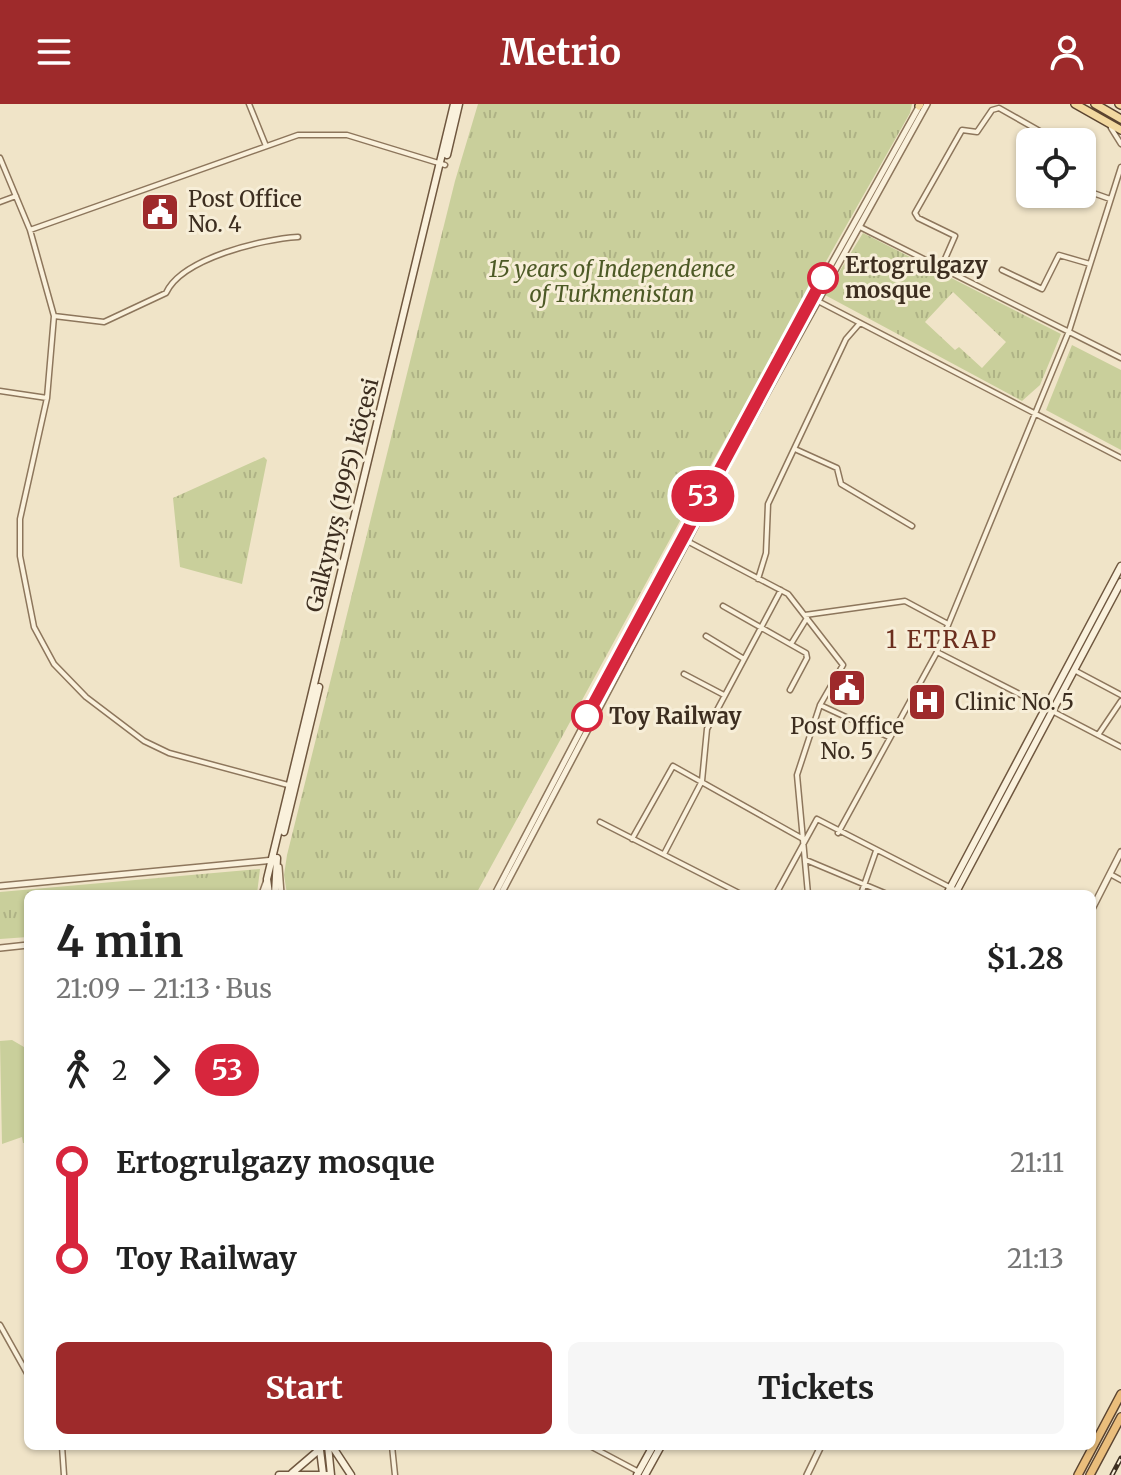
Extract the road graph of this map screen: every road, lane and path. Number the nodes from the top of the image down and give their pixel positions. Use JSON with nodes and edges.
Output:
{"nodes":[{"id":1,"x":249,"y":104,"type":"edge"},
{"id":2,"x":456,"y":104,"type":"edge"},
{"id":3,"x":1075,"y":104,"type":"edge"},
{"id":4,"x":1088,"y":104,"type":"edge"},
{"id":5,"x":1095,"y":104,"type":"edge"},
{"id":6,"x":921,"y":105,"type":"edge"},
{"id":7,"x":1093,"y":114,"type":"junction"},
{"id":8,"x":1121,"y":119,"type":"edge"},
{"id":9,"x":1034,"y":128,"type":"edge"},
{"id":10,"x":1121,"y":130,"type":"edge"},
{"id":11,"x":1121,"y":144,"type":"edge"},
{"id":12,"x":266,"y":146,"type":"junction"},
{"id":13,"x":0,"y":158,"type":"edge"},
{"id":14,"x":443,"y":164,"type":"junction"},
{"id":15,"x":1121,"y":167,"type":"edge"},
{"id":16,"x":1118,"y":185,"type":"edge"},
{"id":17,"x":1096,"y":194,"type":"edge"},
{"id":18,"x":16,"y":196,"type":"junction"},
{"id":19,"x":1110,"y":199,"type":"junction"},
{"id":20,"x":0,"y":202,"type":"edge"},
{"id":21,"x":857,"y":226,"type":"junction"},
{"id":22,"x":30,"y":230,"type":"junction"},
{"id":23,"x":298,"y":237,"type":"dead end"},
{"id":24,"x":1090,"y":264,"type":"junction"},
{"id":25,"x":941,"y":268,"type":"junction"},
{"id":26,"x":1002,"y":270,"type":"dead end"},
{"id":27,"x":815,"y":299,"type":"junction"},
{"id":28,"x":54,"y":316,"type":"junction"},
{"id":29,"x":860,"y":323,"type":"junction"},
{"id":30,"x":1069,"y":331,"type":"junction"},
{"id":31,"x":1121,"y":358,"type":"edge"},
{"id":32,"x":0,"y":391,"type":"edge"},
{"id":33,"x":47,"y":398,"type":"junction"},
{"id":34,"x":1035,"y":412,"type":"junction"},
{"id":35,"x":797,"y":450,"type":"junction"},
{"id":36,"x":1121,"y":458,"type":"edge"},
{"id":37,"x":912,"y":526,"type":"dead end"},
{"id":38,"x":685,"y":540,"type":"junction"},
{"id":39,"x":1121,"y":566,"type":"edge"},
{"id":40,"x":758,"y":579,"type":"junction"},
{"id":41,"x":1121,"y":582,"type":"edge"},
{"id":42,"x":781,"y":590,"type":"junction"},
{"id":43,"x":1112,"y":598,"type":"junction"},
{"id":44,"x":1121,"y":603,"type":"edge"},
{"id":45,"x":723,"y":606,"type":"dead end"},
{"id":46,"x":806,"y":617,"type":"junction"},
{"id":47,"x":948,"y":624,"type":"junction"},
{"id":48,"x":761,"y":627,"type":"junction"},
{"id":49,"x":706,"y":636,"type":"dead end"},
{"id":50,"x":791,"y":644,"type":"junction"},
{"id":51,"x":937,"y":652,"type":"junction"},
{"id":52,"x":744,"y":659,"type":"junction"},
{"id":53,"x":1074,"y":670,"type":"junction"},
{"id":54,"x":684,"y":674,"type":"dead end"},
{"id":55,"x":790,"y":690,"type":"dead end"},
{"id":56,"x":724,"y":696,"type":"junction"},
{"id":57,"x":1121,"y":698,"type":"edge"},
{"id":58,"x":820,"y":705,"type":"junction"},
{"id":59,"x":1050,"y":710,"type":"junction"},
{"id":60,"x":1098,"y":735,"type":"junction"},
{"id":61,"x":889,"y":737,"type":"junction"},
{"id":62,"x":1121,"y":747,"type":"edge"},
{"id":63,"x":702,"y":781,"type":"junction"},
{"id":64,"x":291,"y":786,"type":"junction"},
{"id":65,"x":600,"y":822,"type":"dead end"},
{"id":66,"x":838,"y":833,"type":"junction"},
{"id":67,"x":632,"y":839,"type":"junction"},
{"id":68,"x":805,"y":840,"type":"junction"},
{"id":69,"x":876,"y":851,"type":"junction"},
{"id":70,"x":1121,"y":852,"type":"edge"},
{"id":71,"x":664,"y":854,"type":"junction"},
{"id":72,"x":275,"y":859,"type":"junction"},
{"id":73,"x":806,"y":860,"type":"junction"},
{"id":74,"x":1110,"y":874,"type":"junction"},
{"id":75,"x":267,"y":879,"type":"junction"},
{"id":76,"x":1121,"y":880,"type":"edge"},
{"id":77,"x":865,"y":882,"type":"junction"},
{"id":78,"x":0,"y":886,"type":"edge"},
{"id":79,"x":263,"y":890,"type":"edge"},
{"id":80,"x":268,"y":890,"type":"edge"},
{"id":81,"x":275,"y":890,"type":"edge"},
{"id":82,"x":280,"y":890,"type":"edge"},
{"id":83,"x":497,"y":890,"type":"edge"},
{"id":84,"x":503,"y":890,"type":"edge"},
{"id":85,"x":733,"y":890,"type":"edge"},
{"id":86,"x":778,"y":890,"type":"edge"},
{"id":87,"x":808,"y":890,"type":"edge"},
{"id":88,"x":862,"y":890,"type":"edge"},
{"id":89,"x":880,"y":890,"type":"edge"},
{"id":90,"x":951,"y":890,"type":"edge"},
{"id":91,"x":956,"y":890,"type":"edge"},
{"id":92,"x":1096,"y":901,"type":"edge"},
{"id":93,"x":24,"y":945,"type":"edge"},
{"id":94,"x":0,"y":948,"type":"edge"},
{"id":95,"x":0,"y":1325,"type":"edge"},
{"id":96,"x":24,"y":1368,"type":"edge"},
{"id":97,"x":1121,"y":1394,"type":"edge"},
{"id":98,"x":1121,"y":1417,"type":"edge"},
{"id":99,"x":1096,"y":1441,"type":"edge"},
{"id":100,"x":62,"y":1450,"type":"edge"},
{"id":101,"x":318,"y":1450,"type":"edge"},
{"id":102,"x":321,"y":1450,"type":"edge"},
{"id":103,"x":330,"y":1450,"type":"edge"},
{"id":104,"x":333,"y":1450,"type":"edge"},
{"id":105,"x":392,"y":1450,"type":"edge"},
{"id":106,"x":597,"y":1450,"type":"edge"},
{"id":107,"x":651,"y":1450,"type":"edge"},
{"id":108,"x":658,"y":1450,"type":"edge"},
{"id":109,"x":819,"y":1450,"type":"edge"},
{"id":110,"x":1091,"y":1450,"type":"edge"},
{"id":111,"x":290,"y":1474,"type":"edge"},
{"id":112,"x":641,"y":1474,"type":"edge"},
{"id":113,"x":64,"y":1475,"type":"edge"},
{"id":114,"x":279,"y":1475,"type":"edge"},
{"id":115,"x":327,"y":1475,"type":"edge"},
{"id":116,"x":351,"y":1475,"type":"edge"},
{"id":117,"x":395,"y":1475,"type":"edge"},
{"id":118,"x":807,"y":1475,"type":"edge"},
{"id":119,"x":1078,"y":1475,"type":"edge"},
{"id":120,"x":1090,"y":1475,"type":"edge"}],
"edges":[{"from":1,"to":12,"type":"street"},
{"from":2,"to":14,"type":"main road","name":"Galkynyş (1995) köçesi"},
{"from":3,"to":7,"type":"main road"},
{"from":4,"to":7,"type":"main road"},
{"from":5,"to":8,"type":"main road"},
{"from":6,"to":21,"type":"street"},
{"from":7,"to":10,"type":"main road"},
{"from":7,"to":11,"type":"street"},
{"from":9,"to":25,"type":"street"},
{"from":12,"to":14,"type":"street"},
{"from":12,"to":22,"type":"street"},
{"from":13,"to":18,"type":"street"},
{"from":14,"to":64,"type":"main road","name":"Galkynyş (1995) köçesi"},
{"from":14,"to":72,"type":"main road","name":"Galkynyş (1995) köçesi"},
{"from":15,"to":16,"type":"street"},
{"from":16,"to":19,"type":"street"},
{"from":17,"to":19,"type":"street"},
{"from":18,"to":20,"type":"street"},
{"from":18,"to":22,"type":"street"},
{"from":19,"to":24,"type":"street"},
{"from":21,"to":25,"type":"street"},
{"from":21,"to":27,"type":"street"},
{"from":22,"to":28,"type":"street"},
{"from":23,"to":28,"type":"street"},
{"from":24,"to":26,"type":"street"},
{"from":24,"to":30,"type":"street"},
{"from":25,"to":30,"type":"street"},
{"from":27,"to":29,"type":"street"},
{"from":27,"to":38,"type":"street"},
{"from":28,"to":33,"type":"street"},
{"from":29,"to":34,"type":"street"},
{"from":29,"to":35,"type":"street"},
{"from":30,"to":31,"type":"street"},
{"from":30,"to":34,"type":"street"},
{"from":32,"to":33,"type":"street"},
{"from":33,"to":64,"type":"street"},
{"from":34,"to":36,"type":"street"},
{"from":34,"to":47,"type":"street"},
{"from":35,"to":37,"type":"street"},
{"from":35,"to":40,"type":"street"},
{"from":38,"to":40,"type":"street"},
{"from":38,"to":83,"type":"street"},
{"from":38,"to":84,"type":"street"},
{"from":39,"to":59,"type":"main road"},
{"from":40,"to":42,"type":"street"},
{"from":41,"to":43,"type":"main road"},
{"from":42,"to":46,"type":"street"},
{"from":42,"to":48,"type":"street"},
{"from":43,"to":44,"type":"street"},
{"from":43,"to":53,"type":"main road"},
{"from":45,"to":48,"type":"street"},
{"from":46,"to":47,"type":"street"},
{"from":46,"to":50,"type":"street"},
{"from":46,"to":58,"type":"street"},
{"from":47,"to":51,"type":"street"},
{"from":48,"to":50,"type":"street"},
{"from":48,"to":52,"type":"street"},
{"from":49,"to":52,"type":"street"},
{"from":50,"to":55,"type":"street"},
{"from":51,"to":59,"type":"street"},
{"from":51,"to":61,"type":"street"},
{"from":52,"to":56,"type":"street"},
{"from":53,"to":57,"type":"street"},
{"from":53,"to":59,"type":"main road"},
{"from":54,"to":56,"type":"street"},
{"from":56,"to":63,"type":"street"},
{"from":57,"to":60,"type":"street"},
{"from":58,"to":61,"type":"street"},
{"from":58,"to":68,"type":"street"},
{"from":59,"to":60,"type":"street"},
{"from":59,"to":91,"type":"main road"},
{"from":60,"to":62,"type":"street"},
{"from":61,"to":66,"type":"street"},
{"from":63,"to":67,"type":"street"},
{"from":63,"to":68,"type":"street"},
{"from":63,"to":71,"type":"street"},
{"from":64,"to":72,"type":"main road","name":"Galkynyş (1995) köçesi"},
{"from":65,"to":67,"type":"street"},
{"from":66,"to":68,"type":"street"},
{"from":66,"to":69,"type":"street"},
{"from":67,"to":71,"type":"street"},
{"from":68,"to":73,"type":"street"},
{"from":68,"to":86,"type":"street"},
{"from":69,"to":77,"type":"street"},
{"from":69,"to":90,"type":"street"},
{"from":70,"to":74,"type":"street"},
{"from":71,"to":85,"type":"street"},
{"from":72,"to":75,"type":"main road","name":"Galkynyş (1995) köçesi"},
{"from":72,"to":78,"type":"street"},
{"from":72,"to":81,"type":"main road","name":"Galkynyş (1995) köçesi"},
{"from":72,"to":82,"type":"street"},
{"from":73,"to":77,"type":"street"},
{"from":73,"to":87,"type":"street"},
{"from":74,"to":76,"type":"street"},
{"from":74,"to":92,"type":"street"},
{"from":75,"to":79,"type":"street"},
{"from":75,"to":80,"type":"main road","name":"Galkynyş (1995) köçesi"},
{"from":77,"to":88,"type":"street"},
{"from":77,"to":89,"type":"street"},
{"from":93,"to":94,"type":"street"},
{"from":95,"to":96,"type":"street"},
{"from":97,"to":99,"type":"highway"},
{"from":98,"to":120,"type":"highway"},
{"from":100,"to":113,"type":"street"},
{"from":101,"to":111,"type":"main road"},
{"from":102,"to":115,"type":"main road"},
{"from":103,"to":115,"type":"main road"},
{"from":104,"to":116,"type":"main road"},
{"from":105,"to":117,"type":"street"},
{"from":106,"to":112,"type":"street"},
{"from":107,"to":112,"type":"main road"},
{"from":108,"to":112,"type":"main road"},
{"from":109,"to":118,"type":"street"},
{"from":110,"to":119,"type":"highway"},
{"from":111,"to":114,"type":"main road"},
{"from":111,"to":115,"type":"main road"}]}
